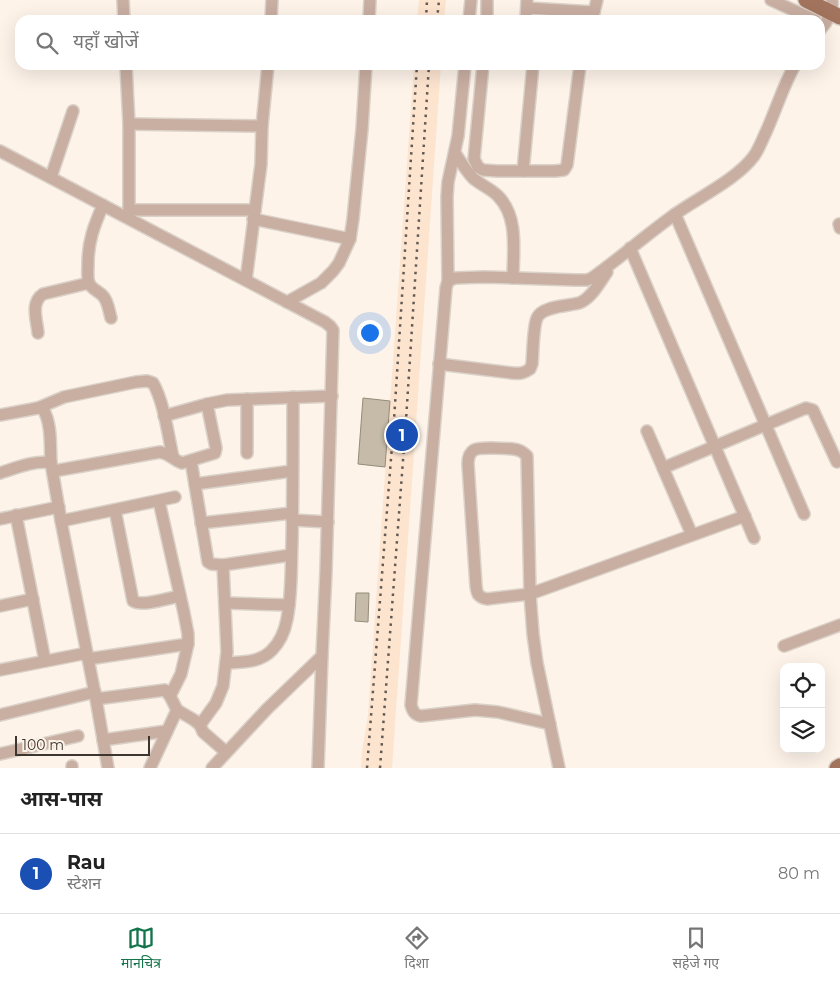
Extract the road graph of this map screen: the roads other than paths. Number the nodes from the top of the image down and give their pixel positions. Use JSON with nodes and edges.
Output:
{"nodes":[{"id":1,"x":123,"y":0,"type":"edge"},
{"id":2,"x":272,"y":0,"type":"edge"},
{"id":3,"x":370,"y":0,"type":"edge"},
{"id":4,"x":471,"y":0,"type":"edge"},
{"id":5,"x":487,"y":0,"type":"edge"},
{"id":6,"x":771,"y":0,"type":"edge"},
{"id":7,"x":806,"y":0,"type":"edge"},
{"id":8,"x":594,"y":7,"type":"edge"},
{"id":9,"x":526,"y":9,"type":"edge"},
{"id":10,"x":827,"y":14,"type":"edge"},
{"id":11,"x":124,"y":15,"type":"edge"},
{"id":12,"x":271,"y":15,"type":"edge"},
{"id":13,"x":369,"y":15,"type":"edge"},
{"id":14,"x":470,"y":15,"type":"edge"},
{"id":15,"x":487,"y":15,"type":"edge"},
{"id":16,"x":126,"y":70,"type":"edge"},
{"id":17,"x":268,"y":70,"type":"edge"},
{"id":18,"x":366,"y":70,"type":"edge"},
{"id":19,"x":465,"y":70,"type":"edge"},
{"id":20,"x":483,"y":70,"type":"edge"},
{"id":21,"x":533,"y":70,"type":"edge"},
{"id":22,"x":579,"y":70,"type":"edge"},
{"id":23,"x":792,"y":70,"type":"edge"},
{"id":24,"x":73,"y":111,"type":"dead end"},
{"id":25,"x":129,"y":124,"type":"junction"},
{"id":26,"x":262,"y":126,"type":"junction"},
{"id":27,"x":0,"y":151,"type":"edge"},
{"id":28,"x":455,"y":153,"type":"junction"},
{"id":29,"x":523,"y":171,"type":"junction"},
{"id":30,"x":51,"y":177,"type":"junction"},
{"id":31,"x":103,"y":205,"type":"junction"},
{"id":32,"x":129,"y":214,"type":"junction"},
{"id":33,"x":676,"y":214,"type":"junction"},
{"id":34,"x":254,"y":215,"type":"junction"},
{"id":35,"x":350,"y":239,"type":"junction"},
{"id":36,"x":630,"y":248,"type":"junction"},
{"id":37,"x":616,"y":260,"type":"junction"},
{"id":38,"x":513,"y":278,"type":"junction"},
{"id":39,"x":246,"y":280,"type":"junction"},
{"id":40,"x":448,"y":281,"type":"junction"},
{"id":41,"x":88,"y":282,"type":"junction"},
{"id":42,"x":287,"y":302,"type":"junction"},
{"id":43,"x":110,"y":318,"type":"dead end"},
{"id":44,"x":38,"y":333,"type":"dead end"},
{"id":45,"x":439,"y":364,"type":"junction"},
{"id":46,"x":332,"y":396,"type":"junction"},
{"id":47,"x":293,"y":397,"type":"junction"},
{"id":48,"x":247,"y":398,"type":"junction"},
{"id":49,"x":207,"y":404,"type":"junction"},
{"id":50,"x":38,"y":408,"type":"junction"},
{"id":51,"x":0,"y":415,"type":"edge"},
{"id":52,"x":164,"y":416,"type":"junction"},
{"id":53,"x":766,"y":425,"type":"junction"},
{"id":54,"x":647,"y":431,"type":"dead end"},
{"id":55,"x":715,"y":446,"type":"junction"},
{"id":56,"x":247,"y":453,"type":"dead end"},
{"id":57,"x":172,"y":457,"type":"junction"},
{"id":58,"x":191,"y":461,"type":"junction"},
{"id":59,"x":837,"y":462,"type":"dead end"},
{"id":60,"x":52,"y":467,"type":"junction"},
{"id":61,"x":663,"y":468,"type":"junction"},
{"id":62,"x":292,"y":471,"type":"junction"},
{"id":63,"x":0,"y":473,"type":"edge"},
{"id":64,"x":195,"y":484,"type":"junction"},
{"id":65,"x":175,"y":497,"type":"dead end"},
{"id":66,"x":159,"y":501,"type":"junction"},
{"id":67,"x":59,"y":507,"type":"junction"},
{"id":68,"x":115,"y":510,"type":"junction"},
{"id":69,"x":804,"y":514,"type":"dead end"},
{"id":70,"x":16,"y":515,"type":"junction"},
{"id":71,"x":1,"y":516,"type":"edge"},
{"id":72,"x":745,"y":516,"type":"junction"},
{"id":73,"x":292,"y":517,"type":"junction"},
{"id":74,"x":61,"y":521,"type":"junction"},
{"id":75,"x":328,"y":522,"type":"junction"},
{"id":76,"x":201,"y":523,"type":"junction"},
{"id":77,"x":692,"y":535,"type":"junction"},
{"id":78,"x":754,"y":538,"type":"dead end"},
{"id":79,"x":291,"y":555,"type":"junction"},
{"id":80,"x":223,"y":565,"type":"junction"},
{"id":81,"x":530,"y":594,"type":"junction"},
{"id":82,"x":180,"y":596,"type":"junction"},
{"id":83,"x":32,"y":599,"type":"junction"},
{"id":84,"x":225,"y":603,"type":"junction"},
{"id":85,"x":289,"y":605,"type":"junction"},
{"id":86,"x":0,"y":606,"type":"edge"},
{"id":87,"x":840,"y":625,"type":"edge"},
{"id":88,"x":188,"y":644,"type":"junction"},
{"id":89,"x":784,"y":646,"type":"dead end"},
{"id":90,"x":88,"y":656,"type":"junction"},
{"id":91,"x":322,"y":656,"type":"junction"},
{"id":92,"x":45,"y":661,"type":"junction"},
{"id":93,"x":226,"y":663,"type":"junction"},
{"id":94,"x":0,"y":670,"type":"edge"},
{"id":95,"x":96,"y":695,"type":"junction"},
{"id":96,"x":170,"y":696,"type":"junction"},
{"id":97,"x":177,"y":710,"type":"junction"},
{"id":98,"x":0,"y":715,"type":"edge"},
{"id":99,"x":550,"y":724,"type":"junction"},
{"id":100,"x":200,"y":725,"type":"junction"},
{"id":101,"x":168,"y":731,"type":"junction"},
{"id":102,"x":78,"y":736,"type":"dead end"},
{"id":103,"x":103,"y":740,"type":"junction"},
{"id":104,"x":226,"y":752,"type":"junction"},
{"id":105,"x":0,"y":754,"type":"edge"},
{"id":106,"x":840,"y":766,"type":"edge"},
{"id":107,"x":108,"y":768,"type":"edge"},
{"id":108,"x":150,"y":768,"type":"edge"},
{"id":109,"x":212,"y":768,"type":"edge"},
{"id":110,"x":318,"y":768,"type":"edge"},
{"id":111,"x":559,"y":768,"type":"edge"},
{"id":112,"x":837,"y":768,"type":"edge"}],
"edges":[{"from":1,"to":11,"type":"street"},
{"from":2,"to":12,"type":"street"},
{"from":3,"to":13,"type":"street"},
{"from":4,"to":14,"type":"street"},
{"from":5,"to":15,"type":"street"},
{"from":6,"to":10,"type":"street"},
{"from":7,"to":10,"type":"main road"},
{"from":8,"to":9,"type":"street"},
{"from":16,"to":25,"type":"street"},
{"from":17,"to":26,"type":"street"},
{"from":18,"to":35,"type":"street"},
{"from":19,"to":28,"type":"street"},
{"from":20,"to":29,"type":"street"},
{"from":21,"to":29,"type":"street"},
{"from":22,"to":29,"type":"street"},
{"from":23,"to":33,"type":"street"},
{"from":24,"to":30,"type":"street"},
{"from":25,"to":26,"type":"street"},
{"from":25,"to":32,"type":"street"},
{"from":26,"to":34,"type":"street"},
{"from":27,"to":30,"type":"street"},
{"from":28,"to":38,"type":"street"},
{"from":28,"to":40,"type":"street"},
{"from":30,"to":31,"type":"street"},
{"from":31,"to":32,"type":"street"},
{"from":31,"to":41,"type":"street"},
{"from":32,"to":34,"type":"street"},
{"from":32,"to":39,"type":"street"},
{"from":33,"to":36,"type":"street"},
{"from":33,"to":53,"type":"street"},
{"from":34,"to":35,"type":"street"},
{"from":34,"to":39,"type":"street"},
{"from":35,"to":42,"type":"street"},
{"from":36,"to":37,"type":"street"},
{"from":36,"to":55,"type":"street"},
{"from":37,"to":38,"type":"street"},
{"from":37,"to":45,"type":"street"},
{"from":38,"to":40,"type":"street"},
{"from":39,"to":42,"type":"street"},
{"from":40,"to":45,"type":"street"},
{"from":41,"to":43,"type":"street"},
{"from":41,"to":44,"type":"street"},
{"from":42,"to":46,"type":"street"},
{"from":45,"to":99,"type":"street"},
{"from":46,"to":47,"type":"street"},
{"from":46,"to":75,"type":"street"},
{"from":47,"to":48,"type":"street"},
{"from":47,"to":62,"type":"street"},
{"from":48,"to":49,"type":"street"},
{"from":48,"to":56,"type":"street"},
{"from":49,"to":52,"type":"street"},
{"from":49,"to":58,"type":"street"},
{"from":50,"to":51,"type":"street"},
{"from":50,"to":52,"type":"street"},
{"from":50,"to":60,"type":"street"},
{"from":52,"to":57,"type":"street"},
{"from":53,"to":55,"type":"street"},
{"from":53,"to":59,"type":"street"},
{"from":53,"to":69,"type":"street"},
{"from":54,"to":61,"type":"street"},
{"from":55,"to":61,"type":"street"},
{"from":55,"to":72,"type":"street"},
{"from":57,"to":58,"type":"street"},
{"from":57,"to":60,"type":"street"},
{"from":58,"to":64,"type":"street"},
{"from":60,"to":63,"type":"street"},
{"from":60,"to":67,"type":"street"},
{"from":61,"to":77,"type":"street"},
{"from":62,"to":64,"type":"street"},
{"from":62,"to":73,"type":"street"},
{"from":64,"to":76,"type":"street"},
{"from":65,"to":66,"type":"street"},
{"from":66,"to":68,"type":"street"},
{"from":66,"to":82,"type":"street"},
{"from":67,"to":70,"type":"street"},
{"from":67,"to":74,"type":"street"},
{"from":68,"to":74,"type":"street"},
{"from":68,"to":82,"type":"street"},
{"from":70,"to":71,"type":"street"},
{"from":70,"to":83,"type":"street"},
{"from":72,"to":77,"type":"street"},
{"from":72,"to":78,"type":"street"},
{"from":73,"to":75,"type":"street"},
{"from":73,"to":76,"type":"street"},
{"from":73,"to":79,"type":"street"},
{"from":74,"to":90,"type":"street"},
{"from":75,"to":91,"type":"street"},
{"from":76,"to":80,"type":"street"},
{"from":77,"to":81,"type":"street"},
{"from":79,"to":80,"type":"street"},
{"from":79,"to":85,"type":"street"},
{"from":80,"to":84,"type":"street"},
{"from":81,"to":81,"type":"street"},
{"from":81,"to":99,"type":"street"},
{"from":82,"to":88,"type":"street"},
{"from":83,"to":86,"type":"street"},
{"from":83,"to":92,"type":"street"},
{"from":84,"to":85,"type":"street"},
{"from":84,"to":93,"type":"street"},
{"from":85,"to":93,"type":"street"},
{"from":87,"to":89,"type":"street"},
{"from":88,"to":90,"type":"street"},
{"from":88,"to":96,"type":"street"},
{"from":90,"to":92,"type":"street"},
{"from":90,"to":95,"type":"street"},
{"from":91,"to":104,"type":"street"},
{"from":91,"to":110,"type":"street"},
{"from":92,"to":94,"type":"street"},
{"from":93,"to":100,"type":"street"},
{"from":95,"to":96,"type":"street"},
{"from":95,"to":98,"type":"street"},
{"from":95,"to":103,"type":"street"},
{"from":96,"to":97,"type":"street"},
{"from":97,"to":100,"type":"street"},
{"from":97,"to":101,"type":"street"},
{"from":99,"to":111,"type":"street"},
{"from":100,"to":104,"type":"street"},
{"from":101,"to":103,"type":"street"},
{"from":101,"to":108,"type":"street"},
{"from":102,"to":105,"type":"street"},
{"from":103,"to":107,"type":"street"},
{"from":104,"to":109,"type":"street"},
{"from":106,"to":112,"type":"main road"}]}
